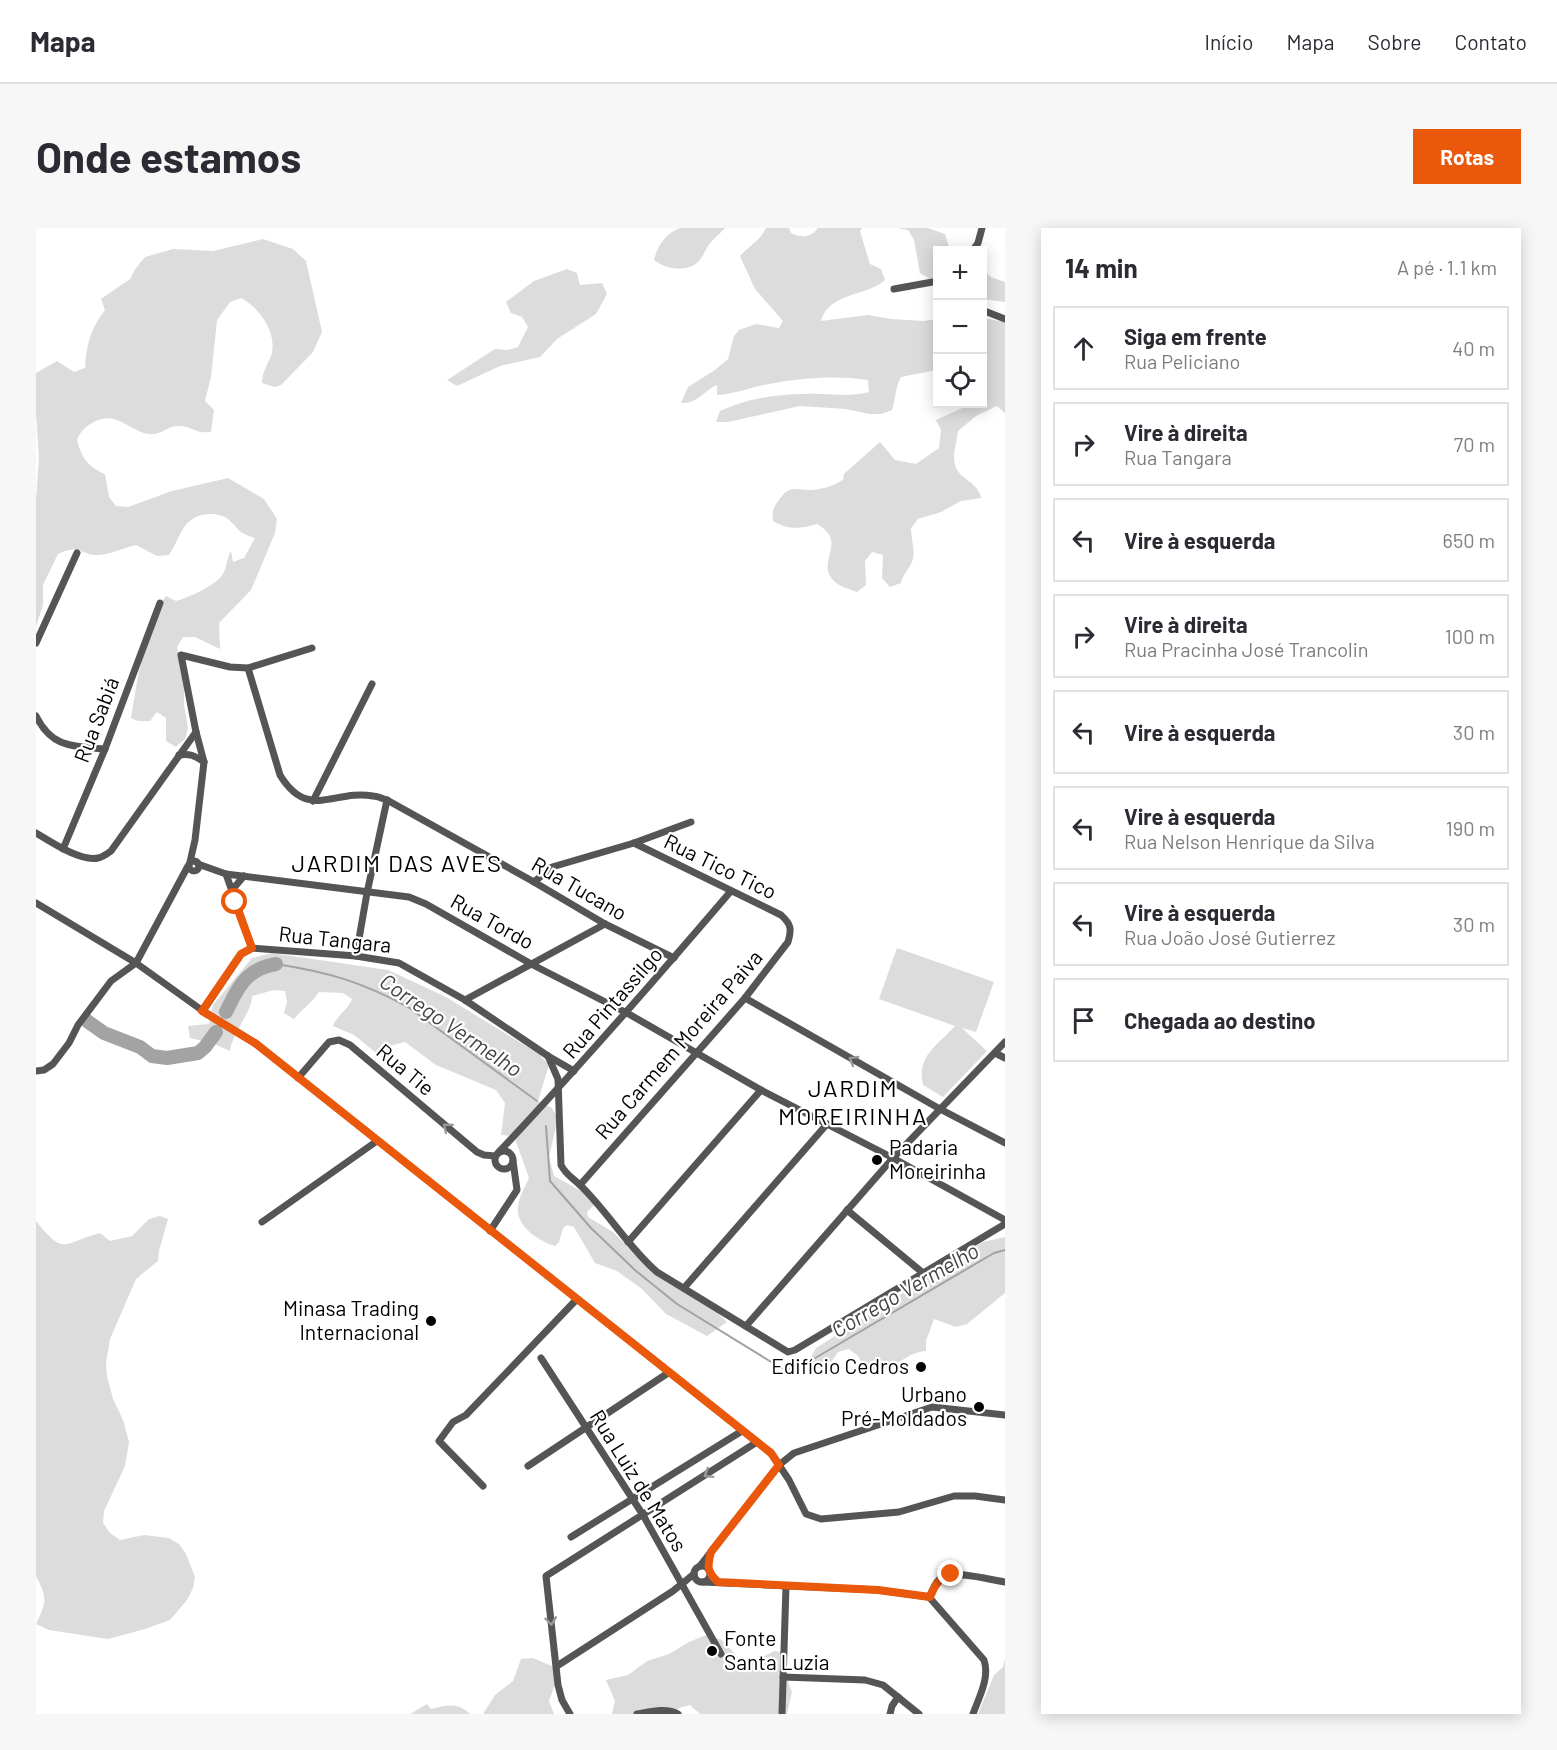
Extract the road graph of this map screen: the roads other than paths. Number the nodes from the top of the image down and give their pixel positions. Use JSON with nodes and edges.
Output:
{"nodes":[{"id":1,"x":982,"y":228,"type":"edge"},
{"id":2,"x":976,"y":246,"type":"edge"},
{"id":3,"x":933,"y":282,"type":"edge"},
{"id":4,"x":894,"y":289,"type":"dead end"},
{"id":5,"x":987,"y":312,"type":"edge"},
{"id":6,"x":1005,"y":319,"type":"edge"},
{"id":7,"x":77,"y":553,"type":"dead end"},
{"id":8,"x":160,"y":603,"type":"dead end"},
{"id":9,"x":36,"y":643,"type":"edge"},
{"id":10,"x":312,"y":648,"type":"dead end"},
{"id":11,"x":248,"y":668,"type":"junction"},
{"id":12,"x":372,"y":684,"type":"dead end"},
{"id":13,"x":36,"y":716,"type":"edge"},
{"id":14,"x":196,"y":732,"type":"junction"},
{"id":15,"x":105,"y":749,"type":"junction"},
{"id":16,"x":179,"y":755,"type":"junction"},
{"id":17,"x":204,"y":762,"type":"junction"},
{"id":18,"x":387,"y":800,"type":"junction"},
{"id":19,"x":313,"y":801,"type":"junction"},
{"id":20,"x":691,"y":822,"type":"dead end"},
{"id":21,"x":36,"y":833,"type":"edge"},
{"id":22,"x":634,"y":843,"type":"junction"},
{"id":23,"x":63,"y":849,"type":"junction"},
{"id":24,"x":193,"y":866,"type":"junction"},
{"id":25,"x":214,"y":871,"type":"junction"},
{"id":26,"x":226,"y":874,"type":"junction"},
{"id":27,"x":244,"y":876,"type":"junction"},
{"id":28,"x":534,"y":882,"type":"junction"},
{"id":29,"x":232,"y":890,"type":"junction"},
{"id":30,"x":731,"y":891,"type":"junction"},
{"id":31,"x":367,"y":893,"type":"junction"},
{"id":32,"x":235,"y":902,"type":"junction"},
{"id":33,"x":36,"y":903,"type":"edge"},
{"id":34,"x":789,"y":922,"type":"joint"},
{"id":35,"x":605,"y":924,"type":"junction"},
{"id":36,"x":252,"y":948,"type":"junction"},
{"id":37,"x":356,"y":956,"type":"junction"},
{"id":38,"x":674,"y":958,"type":"junction"},
{"id":39,"x":136,"y":963,"type":"junction"},
{"id":40,"x":533,"y":965,"type":"junction"},
{"id":41,"x":745,"y":998,"type":"junction"},
{"id":42,"x":465,"y":1000,"type":"junction"},
{"id":43,"x":202,"y":1011,"type":"junction"},
{"id":44,"x":627,"y":1013,"type":"junction"},
{"id":45,"x":1005,"y":1042,"type":"edge"},
{"id":46,"x":696,"y":1053,"type":"junction"},
{"id":47,"x":995,"y":1053,"type":"junction"},
{"id":48,"x":548,"y":1056,"type":"junction"},
{"id":49,"x":1005,"y":1058,"type":"edge"},
{"id":50,"x":36,"y":1071,"type":"edge"},
{"id":51,"x":574,"y":1071,"type":"junction"},
{"id":52,"x":298,"y":1078,"type":"junction"},
{"id":53,"x":559,"y":1089,"type":"junction"},
{"id":54,"x":761,"y":1090,"type":"junction"},
{"id":55,"x":548,"y":1102,"type":"junction"},
{"id":56,"x":940,"y":1109,"type":"junction"},
{"id":57,"x":560,"y":1112,"type":"junction"},
{"id":58,"x":827,"y":1124,"type":"junction"},
{"id":59,"x":516,"y":1134,"type":"junction"},
{"id":60,"x":377,"y":1141,"type":"junction"},
{"id":61,"x":1005,"y":1143,"type":"edge"},
{"id":62,"x":497,"y":1154,"type":"junction"},
{"id":63,"x":512,"y":1158,"type":"junction"},
{"id":64,"x":893,"y":1158,"type":"junction"},
{"id":65,"x":502,"y":1170,"type":"junction"},
{"id":66,"x":518,"y":1185,"type":"junction"},
{"id":67,"x":580,"y":1185,"type":"junction"},
{"id":68,"x":847,"y":1210,"type":"junction"},
{"id":69,"x":262,"y":1222,"type":"dead end"},
{"id":70,"x":1005,"y":1222,"type":"edge"},
{"id":71,"x":490,"y":1231,"type":"junction"},
{"id":72,"x":628,"y":1242,"type":"junction"},
{"id":73,"x":923,"y":1273,"type":"junction"},
{"id":74,"x":684,"y":1288,"type":"junction"},
{"id":75,"x":576,"y":1300,"type":"junction"},
{"id":76,"x":746,"y":1326,"type":"junction"},
{"id":77,"x":541,"y":1358,"type":"dead end"},
{"id":78,"x":668,"y":1373,"type":"junction"},
{"id":79,"x":1005,"y":1415,"type":"edge"},
{"id":80,"x":586,"y":1428,"type":"junction"},
{"id":81,"x":742,"y":1431,"type":"junction"},
{"id":82,"x":757,"y":1442,"type":"junction"},
{"id":83,"x":779,"y":1465,"type":"junction"},
{"id":84,"x":528,"y":1466,"type":"dead end"},
{"id":85,"x":483,"y":1486,"type":"dead end"},
{"id":86,"x":632,"y":1499,"type":"junction"},
{"id":87,"x":1005,"y":1500,"type":"edge"},
{"id":88,"x":643,"y":1515,"type":"junction"},
{"id":89,"x":571,"y":1537,"type":"dead end"},
{"id":90,"x":705,"y":1570,"type":"junction"},
{"id":91,"x":694,"y":1574,"type":"junction"},
{"id":92,"x":701,"y":1582,"type":"junction"},
{"id":93,"x":718,"y":1582,"type":"junction"},
{"id":94,"x":1005,"y":1582,"type":"edge"},
{"id":95,"x":682,"y":1585,"type":"junction"},
{"id":96,"x":786,"y":1586,"type":"junction"},
{"id":97,"x":930,"y":1597,"type":"junction"},
{"id":98,"x":721,"y":1654,"type":"dead end"},
{"id":99,"x":556,"y":1666,"type":"junction"},
{"id":100,"x":783,"y":1677,"type":"junction"},
{"id":101,"x":898,"y":1697,"type":"junction"},
{"id":102,"x":570,"y":1714,"type":"edge"},
{"id":103,"x":637,"y":1714,"type":"edge"},
{"id":104,"x":678,"y":1714,"type":"edge"},
{"id":105,"x":782,"y":1714,"type":"edge"},
{"id":106,"x":890,"y":1714,"type":"edge"},
{"id":107,"x":919,"y":1714,"type":"edge"},
{"id":108,"x":973,"y":1714,"type":"edge"}],
"edges":[{"from":1,"to":2,"type":"street"},
{"from":3,"to":4,"type":"street"},
{"from":5,"to":6,"type":"street"},
{"from":7,"to":9,"type":"street"},
{"from":8,"to":15,"type":"street","name":"Rua Sabiá"},
{"from":10,"to":11,"type":"street"},
{"from":11,"to":14,"type":"street"},
{"from":11,"to":19,"type":"street"},
{"from":12,"to":19,"type":"street"},
{"from":13,"to":15,"type":"street"},
{"from":14,"to":16,"type":"street"},
{"from":14,"to":17,"type":"street"},
{"from":15,"to":23,"type":"street","name":"Rua Sabiá"},
{"from":16,"to":17,"type":"street"},
{"from":16,"to":23,"type":"street"},
{"from":17,"to":24,"type":"street"},
{"from":18,"to":19,"type":"street","name":"Rua Tucano"},
{"from":18,"to":28,"type":"street","name":"Rua Tucano"},
{"from":18,"to":31,"type":"street"},
{"from":20,"to":22,"type":"street"},
{"from":21,"to":23,"type":"street"},
{"from":22,"to":28,"type":"street"},
{"from":22,"to":30,"type":"street","name":"Rua Tico Tico"},
{"from":24,"to":25,"type":"street","name":"Rua Tordo"},
{"from":24,"to":39,"type":"street"},
{"from":25,"to":26,"type":"street","name":"Rua Tordo"},
{"from":25,"to":32,"type":"street"},
{"from":26,"to":27,"type":"street","name":"Rua Tordo"},
{"from":26,"to":29,"type":"street"},
{"from":27,"to":29,"type":"street"},
{"from":27,"to":31,"type":"street","name":"Rua Tordo"},
{"from":28,"to":35,"type":"street","name":"Rua Tucano"},
{"from":29,"to":32,"type":"street"},
{"from":30,"to":34,"type":"street","name":"Rua Tico Tico"},
{"from":30,"to":38,"type":"street","name":"Rua Pintassilgo"},
{"from":31,"to":37,"type":"street"},
{"from":31,"to":40,"type":"street","name":"Rua Tordo"},
{"from":32,"to":36,"type":"street"},
{"from":33,"to":39,"type":"street"},
{"from":34,"to":41,"type":"street","name":"Rua Carmem Moreira Paiva"},
{"from":35,"to":38,"type":"street","name":"Rua Tucano"},
{"from":35,"to":40,"type":"street"},
{"from":36,"to":37,"type":"street","name":"Rua Tangara"},
{"from":36,"to":43,"type":"street","name":"Rua Tangara"},
{"from":37,"to":42,"type":"street","name":"Rua Tangara"},
{"from":38,"to":44,"type":"street","name":"Rua Pintassilgo"},
{"from":39,"to":43,"type":"street"},
{"from":39,"to":50,"type":"street"},
{"from":40,"to":42,"type":"street"},
{"from":40,"to":44,"type":"street","name":"Rua Tordo"},
{"from":41,"to":46,"type":"street","name":"Rua Carmem Moreira Paiva"},
{"from":56,"to":41,"type":"street","one_way":true},
{"from":42,"to":48,"type":"street","name":"Rua Tangara"},
{"from":43,"to":52,"type":"street"},
{"from":44,"to":46,"type":"street","name":"Rua Tordo"},
{"from":44,"to":51,"type":"street","name":"Rua Pintassilgo"},
{"from":45,"to":47,"type":"street"},
{"from":46,"to":54,"type":"street","name":"Rua Tordo"},
{"from":46,"to":67,"type":"street","name":"Rua Carmem Moreira Paiva"},
{"from":47,"to":49,"type":"street"},
{"from":47,"to":56,"type":"street"},
{"from":48,"to":51,"type":"street","name":"Rua Tangara"},
{"from":48,"to":53,"type":"street"},
{"from":51,"to":53,"type":"street","name":"Rua Pintassilgo"},
{"from":52,"to":60,"type":"street"},
{"from":62,"to":52,"type":"street","name":"Rua Tie","one_way":true},
{"from":53,"to":55,"type":"street","name":"Rua Pintassilgo"},
{"from":53,"to":57,"type":"street"},
{"from":54,"to":58,"type":"street","name":"Rua Tordo"},
{"from":54,"to":72,"type":"street"},
{"from":55,"to":57,"type":"street"},
{"from":55,"to":59,"type":"street","name":"Rua Pintassilgo"},
{"from":56,"to":61,"type":"street"},
{"from":56,"to":64,"type":"street"},
{"from":57,"to":67,"type":"street"},
{"from":58,"to":64,"type":"street","name":"Rua Tordo"},
{"from":58,"to":74,"type":"street"},
{"from":59,"to":62,"type":"street","name":"Rua Pintassilgo"},
{"from":59,"to":63,"type":"street"},
{"from":60,"to":69,"type":"street"},
{"from":60,"to":71,"type":"street"},
{"from":62,"to":63,"type":"street"},
{"from":62,"to":65,"type":"street"},
{"from":63,"to":65,"type":"street"},
{"from":63,"to":66,"type":"street"},
{"from":64,"to":68,"type":"street"},
{"from":64,"to":70,"type":"street","name":"Rua Tordo"},
{"from":65,"to":66,"type":"street"},
{"from":66,"to":71,"type":"street"},
{"from":67,"to":72,"type":"street"},
{"from":68,"to":73,"type":"street"},
{"from":68,"to":76,"type":"street"},
{"from":70,"to":73,"type":"street"},
{"from":71,"to":75,"type":"street"},
{"from":72,"to":74,"type":"street"},
{"from":73,"to":76,"type":"street"},
{"from":74,"to":76,"type":"street"},
{"from":75,"to":78,"type":"street"},
{"from":75,"to":85,"type":"street"},
{"from":77,"to":80,"type":"street","name":"Rua Luiz de Matos"},
{"from":78,"to":80,"type":"street"},
{"from":78,"to":81,"type":"street"},
{"from":79,"to":83,"type":"street"},
{"from":80,"to":84,"type":"street"},
{"from":80,"to":86,"type":"street","name":"Rua Luiz de Matos"},
{"from":81,"to":82,"type":"street"},
{"from":81,"to":86,"type":"street"},
{"from":82,"to":83,"type":"street"},
{"from":82,"to":88,"type":"street","one_way":true},
{"from":83,"to":87,"type":"street"},
{"from":83,"to":90,"type":"street"},
{"from":86,"to":88,"type":"street","name":"Rua Luiz de Matos"},
{"from":86,"to":89,"type":"street"},
{"from":88,"to":95,"type":"street","name":"Rua Luiz de Matos"},
{"from":88,"to":99,"type":"street","one_way":true},
{"from":90,"to":91,"type":"street"},
{"from":90,"to":92,"type":"street"},
{"from":90,"to":93,"type":"street"},
{"from":91,"to":92,"type":"street"},
{"from":91,"to":95,"type":"street"},
{"from":92,"to":93,"type":"street"},
{"from":92,"to":95,"type":"street"},
{"from":93,"to":96,"type":"street"},
{"from":94,"to":97,"type":"street"},
{"from":95,"to":98,"type":"street","name":"Rua Luiz de Matos"},
{"from":95,"to":99,"type":"street"},
{"from":96,"to":97,"type":"street"},
{"from":96,"to":100,"type":"street"},
{"from":97,"to":108,"type":"street"},
{"from":99,"to":102,"type":"street"},
{"from":100,"to":101,"type":"street"},
{"from":100,"to":105,"type":"street"},
{"from":101,"to":106,"type":"street"},
{"from":101,"to":107,"type":"street"},
{"from":103,"to":104,"type":"street"}]}
